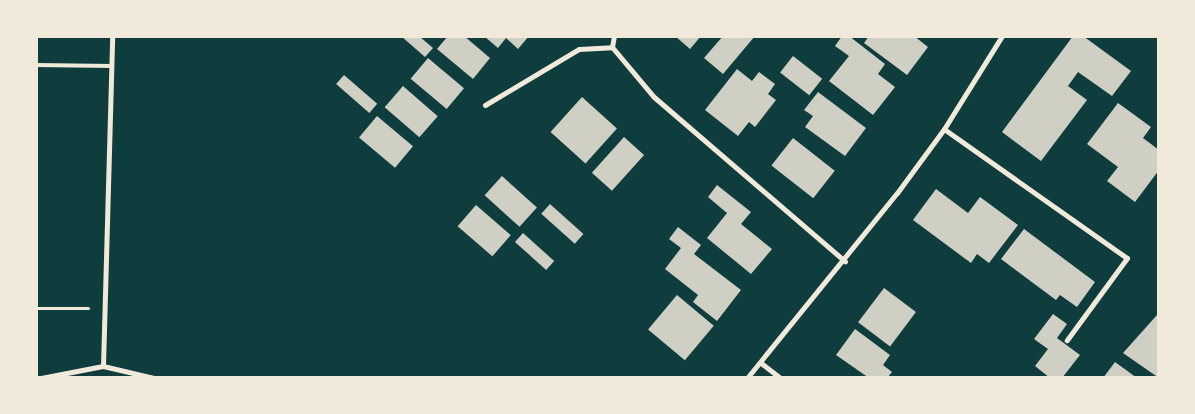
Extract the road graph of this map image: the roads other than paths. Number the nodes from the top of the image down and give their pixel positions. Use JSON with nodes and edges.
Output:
{"nodes":[{"id":1,"x":112,"y":36,"type":"edge"},
{"id":2,"x":614,"y":36,"type":"edge"},
{"id":3,"x":1002,"y":36,"type":"edge"},
{"id":4,"x":612,"y":47,"type":"junction"},
{"id":5,"x":36,"y":64,"type":"edge"},
{"id":6,"x":112,"y":66,"type":"junction"},
{"id":7,"x":485,"y":105,"type":"dead end"},
{"id":8,"x":944,"y":130,"type":"junction"},
{"id":9,"x":845,"y":261,"type":"junction"},
{"id":10,"x":1067,"y":340,"type":"dead end"},
{"id":11,"x":761,"y":363,"type":"junction"},
{"id":12,"x":103,"y":366,"type":"junction"},
{"id":13,"x":41,"y":378,"type":"edge"},
{"id":14,"x":154,"y":378,"type":"edge"},
{"id":15,"x":747,"y":378,"type":"edge"},
{"id":16,"x":780,"y":378,"type":"edge"}],
"edges":[{"from":1,"to":6,"type":"street"},
{"from":2,"to":4,"type":"street"},
{"from":3,"to":8,"type":"street"},
{"from":4,"to":7,"type":"street"},
{"from":4,"to":9,"type":"street"},
{"from":5,"to":6,"type":"lane"},
{"from":6,"to":12,"type":"street"},
{"from":8,"to":9,"type":"street"},
{"from":8,"to":10,"type":"street"},
{"from":9,"to":11,"type":"street"},
{"from":11,"to":15,"type":"street"},
{"from":11,"to":16,"type":"street"},
{"from":12,"to":13,"type":"street"},
{"from":12,"to":14,"type":"street"}]}
